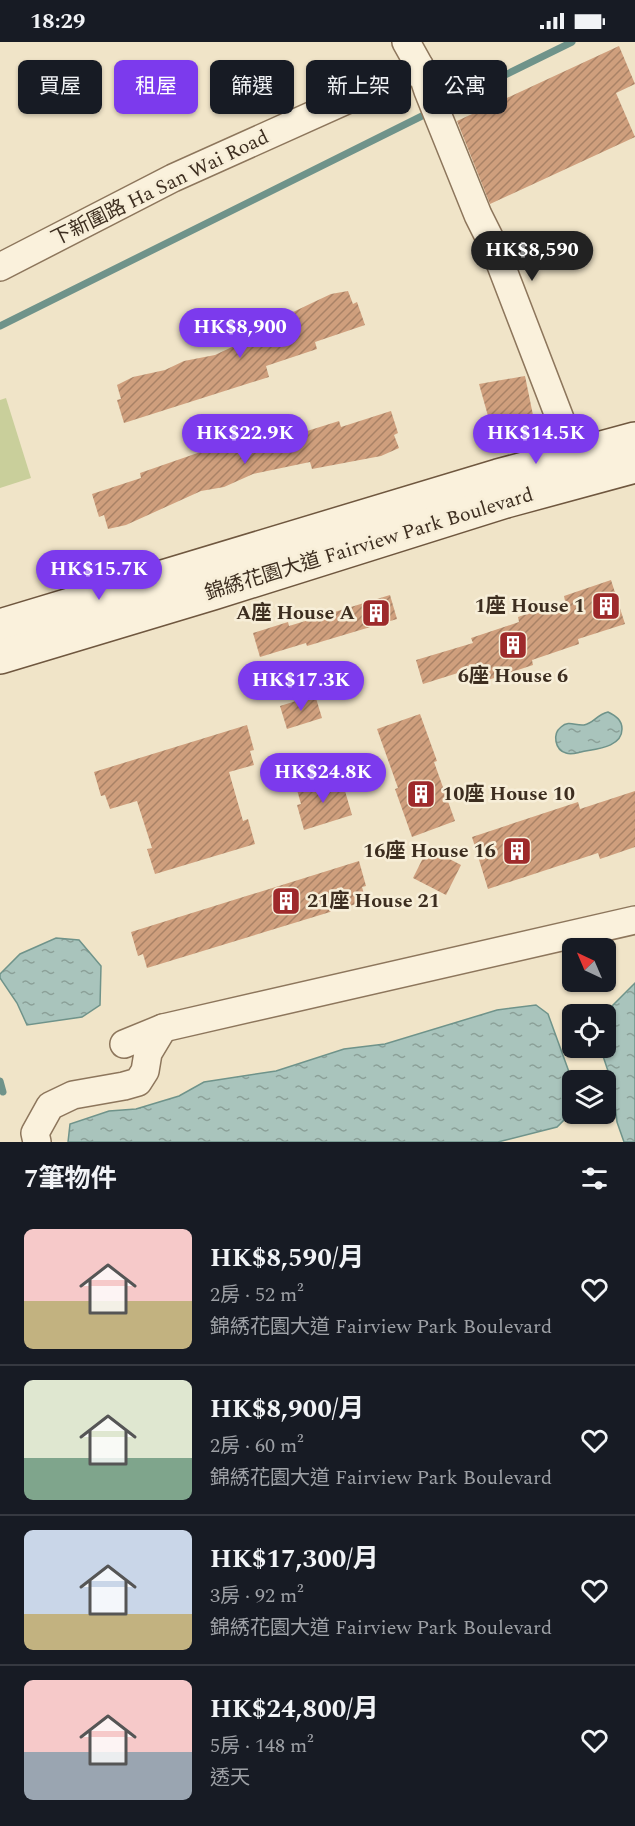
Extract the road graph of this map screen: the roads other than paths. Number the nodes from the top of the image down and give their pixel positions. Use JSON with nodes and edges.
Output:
{"nodes":[{"id":1,"x":406,"y":42,"type":"edge"},
{"id":2,"x":423,"y":77,"type":"edge"},
{"id":3,"x":423,"y":79,"type":"edge"},
{"id":4,"x":438,"y":114,"type":"edge"},
{"id":5,"x":0,"y":267,"type":"edge"},
{"id":6,"x":635,"y":439,"type":"edge"},
{"id":7,"x":635,"y":466,"type":"edge"},
{"id":8,"x":578,"y":467,"type":"junction"},
{"id":9,"x":0,"y":626,"type":"edge"},
{"id":10,"x":0,"y":657,"type":"edge"},
{"id":11,"x":635,"y":921,"type":"edge"},
{"id":12,"x":163,"y":1028,"type":"junction"},
{"id":13,"x":124,"y":1044,"type":"dead end"},
{"id":14,"x":38,"y":1142,"type":"edge"}],
"edges":[{"from":1,"to":2,"type":"street"},
{"from":3,"to":5,"type":"street","name":"下新圍路 Ha San Wai Road"},
{"from":4,"to":8,"type":"street"},
{"from":6,"to":8,"type":"street","name":"錦綉花園大道 Fairview Park Boulevard"},
{"from":7,"to":8,"type":"street","name":"錦綉花園大道 Fairview Park Boulevard"},
{"from":8,"to":9,"type":"street","name":"錦綉花園大道 Fairview Park Boulevard"},
{"from":8,"to":10,"type":"street","name":"錦綉花園大道 Fairview Park Boulevard"},
{"from":11,"to":12,"type":"street"},
{"from":12,"to":13,"type":"street"},
{"from":12,"to":14,"type":"street"}]}
